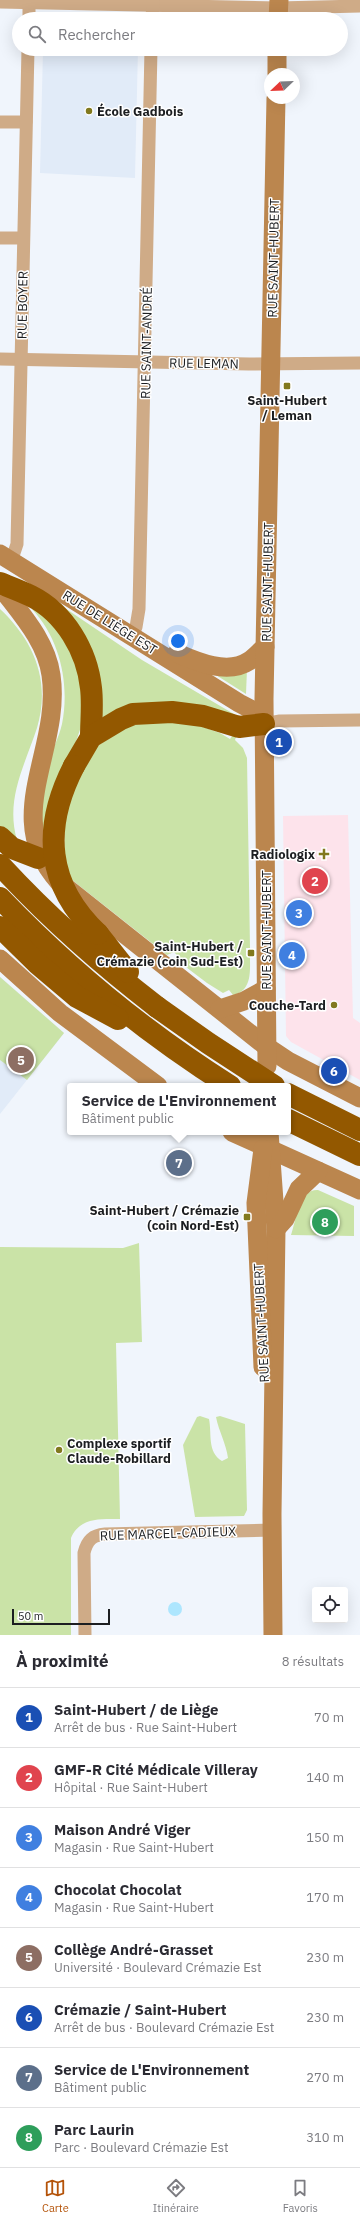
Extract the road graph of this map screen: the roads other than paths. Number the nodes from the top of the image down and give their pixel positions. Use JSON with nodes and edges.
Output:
{"nodes":[{"id":1,"x":29,"y":1,"type":"edge"},
{"id":2,"x":0,"y":2,"type":"edge"},
{"id":3,"x":153,"y":2,"type":"edge"},
{"id":4,"x":360,"y":6,"type":"edge"},
{"id":5,"x":278,"y":9,"type":"edge"},
{"id":6,"x":29,"y":12,"type":"edge"},
{"id":7,"x":152,"y":12,"type":"edge"},
{"id":8,"x":28,"y":56,"type":"edge"},
{"id":9,"x":151,"y":56,"type":"edge"},
{"id":10,"x":277,"y":56,"type":"edge"},
{"id":11,"x":277,"y":68,"type":"edge"},
{"id":12,"x":276,"y":104,"type":"edge"},
{"id":13,"x":0,"y":122,"type":"edge"},
{"id":14,"x":26,"y":122,"type":"junction"},
{"id":15,"x":0,"y":238,"type":"edge"},
{"id":16,"x":23,"y":238,"type":"junction"},
{"id":17,"x":0,"y":359,"type":"edge"},
{"id":18,"x":22,"y":359,"type":"junction"},
{"id":19,"x":146,"y":362,"type":"junction"},
{"id":20,"x":360,"y":363,"type":"edge"},
{"id":21,"x":272,"y":364,"type":"junction"},
{"id":22,"x":6,"y":556,"type":"edge"},
{"id":23,"x":0,"y":583,"type":"edge"},
{"id":24,"x":0,"y":586,"type":"edge"},
{"id":25,"x":132,"y":635,"type":"junction"},
{"id":26,"x":265,"y":646,"type":"junction"},
{"id":27,"x":264,"y":718,"type":"junction"},
{"id":28,"x":360,"y":720,"type":"edge"},
{"id":29,"x":90,"y":737,"type":"junction"},
{"id":30,"x":0,"y":837,"type":"edge"},
{"id":31,"x":38,"y":858,"type":"junction"},
{"id":32,"x":0,"y":865,"type":"edge"},
{"id":33,"x":0,"y":898,"type":"edge"},
{"id":34,"x":0,"y":927,"type":"edge"},
{"id":35,"x":0,"y":959,"type":"edge"},
{"id":36,"x":266,"y":989,"type":"junction"},
{"id":37,"x":157,"y":1007,"type":"junction"},
{"id":38,"x":220,"y":1008,"type":"junction"},
{"id":39,"x":168,"y":1044,"type":"junction"},
{"id":40,"x":267,"y":1046,"type":"junction"},
{"id":41,"x":271,"y":1076,"type":"edge"},
{"id":42,"x":154,"y":1083,"type":"edge"},
{"id":43,"x":226,"y":1083,"type":"edge"},
{"id":44,"x":291,"y":1096,"type":"edge"},
{"id":45,"x":360,"y":1098,"type":"edge"},
{"id":46,"x":291,"y":1121,"type":"edge"},
{"id":47,"x":360,"y":1130,"type":"edge"},
{"id":48,"x":245,"y":1135,"type":"edge"},
{"id":49,"x":267,"y":1140,"type":"edge"},
{"id":50,"x":360,"y":1155,"type":"edge"},
{"id":51,"x":318,"y":1171,"type":"junction"},
{"id":52,"x":360,"y":1190,"type":"edge"},
{"id":53,"x":276,"y":1229,"type":"junction"},
{"id":54,"x":272,"y":1522,"type":"junction"},
{"id":55,"x":85,"y":1635,"type":"edge"},
{"id":56,"x":273,"y":1635,"type":"edge"}],
"edges":[{"from":1,"to":2,"type":"street"},
{"from":1,"to":3,"type":"street"},
{"from":1,"to":6,"type":"street"},
{"from":3,"to":5,"type":"street"},
{"from":3,"to":7,"type":"street"},
{"from":4,"to":5,"type":"street"},
{"from":8,"to":14,"type":"street","name":"RUE BOYER"},
{"from":9,"to":19,"type":"street","name":"RUE SAINT-ANDRÉ"},
{"from":10,"to":11,"type":"main road"},
{"from":12,"to":21,"type":"main road","name":"RUE SAINT-HUBERT"},
{"from":13,"to":14,"type":"street"},
{"from":14,"to":16,"type":"street","name":"RUE BOYER"},
{"from":15,"to":16,"type":"street"},
{"from":16,"to":18,"type":"street","name":"RUE BOYER"},
{"from":17,"to":18,"type":"street","name":"RUE LEMAN"},
{"from":18,"to":19,"type":"street","name":"RUE LEMAN"},
{"from":18,"to":22,"type":"street","name":"RUE BOYER"},
{"from":19,"to":21,"type":"street","name":"RUE LEMAN"},
{"from":19,"to":25,"type":"street","name":"RUE SAINT-ANDRÉ"},
{"from":20,"to":21,"type":"street","name":"RUE LEMAN"},
{"from":21,"to":26,"type":"main road","name":"RUE SAINT-HUBERT"},
{"from":22,"to":25,"type":"main road","name":"RUE DE LIÈGE EST"},
{"from":23,"to":29,"type":"highway"},
{"from":24,"to":31,"type":"main road"},
{"from":25,"to":26,"type":"main road"},
{"from":25,"to":27,"type":"main road","name":"RUE DE LIÈGE EST"},
{"from":26,"to":27,"type":"main road","name":"RUE SAINT-HUBERT"},
{"from":27,"to":28,"type":"street","name":"RUE DE LIÈGE EST"},
{"from":27,"to":29,"type":"highway"},
{"from":27,"to":36,"type":"main road","name":"RUE SAINT-HUBERT"},
{"from":29,"to":37,"type":"highway","bridge":true},
{"from":30,"to":31,"type":"highway"},
{"from":31,"to":38,"type":"main road"},
{"from":32,"to":37,"type":"highway"},
{"from":33,"to":39,"type":"highway"},
{"from":34,"to":39,"type":"highway"},
{"from":35,"to":42,"type":"main road"},
{"from":36,"to":38,"type":"main road"},
{"from":36,"to":40,"type":"main road","name":"RUE SAINT-HUBERT"},
{"from":37,"to":41,"type":"highway","bridge":true},
{"from":38,"to":40,"type":"main road"},
{"from":39,"to":43,"type":"highway"},
{"from":40,"to":41,"type":"main road","name":"RUE SAINT-HUBERT"},
{"from":40,"to":45,"type":"main road"},
{"from":44,"to":47,"type":"highway"},
{"from":46,"to":50,"type":"highway"},
{"from":48,"to":49,"type":"main road"},
{"from":49,"to":51,"type":"main road"},
{"from":49,"to":53,"type":"main road","name":"RUE SAINT-HUBERT"},
{"from":49,"to":54,"type":"main road","name":"RUE SAINT-HUBERT"},
{"from":51,"to":52,"type":"main road"},
{"from":51,"to":53,"type":"main road"},
{"from":53,"to":54,"type":"main road","name":"RUE SAINT-HUBERT"},
{"from":54,"to":55,"type":"street","name":"RUE MARCEL-CADIEUX"},
{"from":54,"to":56,"type":"main road","name":"RUE SAINT-HUBERT"}]}
